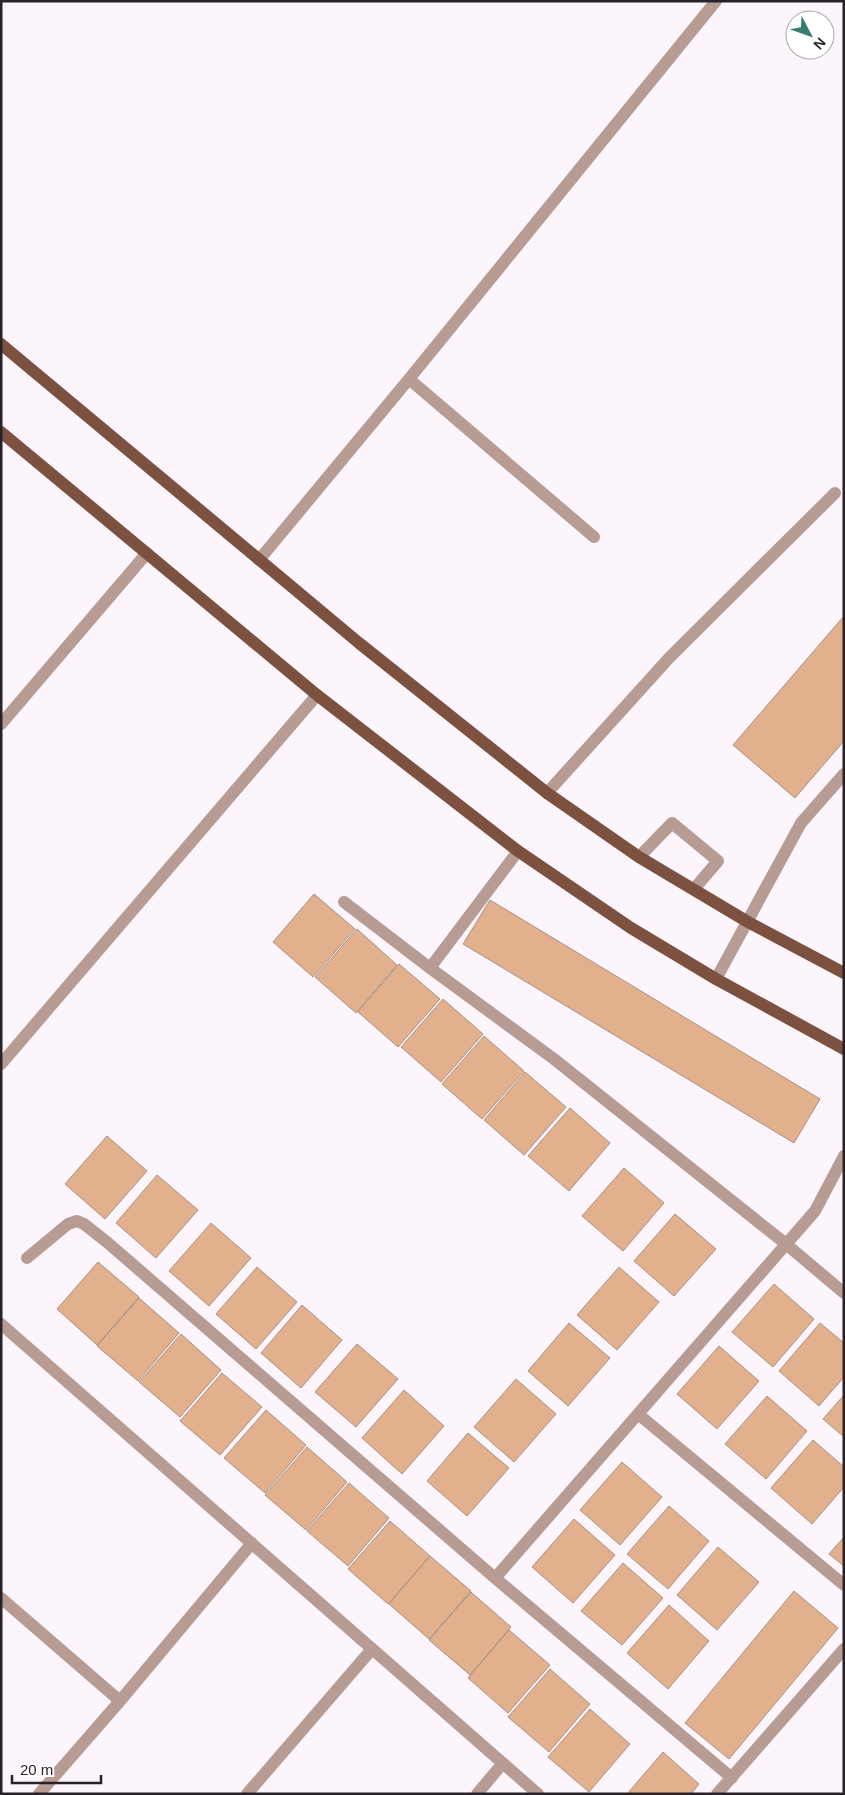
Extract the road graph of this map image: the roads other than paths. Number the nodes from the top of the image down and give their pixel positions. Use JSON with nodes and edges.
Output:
{"nodes":[{"id":1,"x":716,"y":1,"type":"edge"},
{"id":2,"x":1,"y":344,"type":"edge"},
{"id":3,"x":409,"y":379,"type":"junction"},
{"id":4,"x":1,"y":432,"type":"edge"},
{"id":5,"x":835,"y":493,"type":"dead end"},
{"id":6,"x":594,"y":537,"type":"dead end"},
{"id":7,"x":147,"y":553,"type":"junction"},
{"id":8,"x":259,"y":560,"type":"junction"},
{"id":9,"x":318,"y":695,"type":"junction"},
{"id":10,"x":1,"y":724,"type":"edge"},
{"id":11,"x":844,"y":774,"type":"edge"},
{"id":12,"x":547,"y":793,"type":"junction"},
{"id":13,"x":518,"y":851,"type":"junction"},
{"id":14,"x":639,"y":857,"type":"junction"},
{"id":15,"x":694,"y":889,"type":"junction"},
{"id":16,"x":344,"y":902,"type":"dead end"},
{"id":17,"x":748,"y":922,"type":"junction"},
{"id":18,"x":430,"y":968,"type":"junction"},
{"id":19,"x":844,"y":973,"type":"edge"},
{"id":20,"x":716,"y":979,"type":"junction"},
{"id":21,"x":844,"y":1049,"type":"edge"},
{"id":22,"x":1,"y":1064,"type":"edge"},
{"id":23,"x":844,"y":1156,"type":"edge"},
{"id":24,"x":786,"y":1244,"type":"junction"},
{"id":25,"x":27,"y":1258,"type":"dead end"},
{"id":26,"x":844,"y":1292,"type":"edge"},
{"id":27,"x":1,"y":1324,"type":"edge"},
{"id":28,"x":638,"y":1414,"type":"junction"},
{"id":29,"x":252,"y":1543,"type":"junction"},
{"id":30,"x":495,"y":1578,"type":"junction"},
{"id":31,"x":844,"y":1585,"type":"edge"},
{"id":32,"x":1,"y":1598,"type":"edge"},
{"id":33,"x":372,"y":1648,"type":"junction"},
{"id":34,"x":844,"y":1649,"type":"edge"},
{"id":35,"x":120,"y":1701,"type":"junction"},
{"id":36,"x":503,"y":1763,"type":"junction"},
{"id":37,"x":732,"y":1778,"type":"junction"},
{"id":38,"x":38,"y":1794,"type":"edge"},
{"id":39,"x":247,"y":1794,"type":"edge"},
{"id":40,"x":477,"y":1794,"type":"edge"},
{"id":41,"x":538,"y":1794,"type":"edge"},
{"id":42,"x":717,"y":1794,"type":"edge"}],
"edges":[{"from":1,"to":3,"type":"street"},
{"from":2,"to":8,"type":"main road"},
{"from":3,"to":6,"type":"street"},
{"from":3,"to":8,"type":"street"},
{"from":4,"to":7,"type":"main road"},
{"from":5,"to":12,"type":"street"},
{"from":7,"to":9,"type":"main road"},
{"from":7,"to":10,"type":"street"},
{"from":8,"to":12,"type":"main road"},
{"from":9,"to":13,"type":"main road"},
{"from":9,"to":22,"type":"street"},
{"from":11,"to":17,"type":"street"},
{"from":12,"to":14,"type":"main road"},
{"from":13,"to":18,"type":"street"},
{"from":13,"to":20,"type":"main road"},
{"from":14,"to":15,"type":"main road"},
{"from":14,"to":15,"type":"street"},
{"from":15,"to":17,"type":"main road"},
{"from":16,"to":18,"type":"street"},
{"from":17,"to":19,"type":"main road"},
{"from":17,"to":20,"type":"street"},
{"from":18,"to":24,"type":"street"},
{"from":20,"to":21,"type":"main road"},
{"from":23,"to":24,"type":"street"},
{"from":24,"to":26,"type":"street"},
{"from":24,"to":28,"type":"street"},
{"from":25,"to":30,"type":"street"},
{"from":27,"to":29,"type":"street"},
{"from":28,"to":30,"type":"street"},
{"from":28,"to":31,"type":"street"},
{"from":29,"to":33,"type":"street"},
{"from":29,"to":35,"type":"street"},
{"from":30,"to":37,"type":"street"},
{"from":32,"to":35,"type":"street"},
{"from":33,"to":36,"type":"street"},
{"from":33,"to":39,"type":"street"},
{"from":34,"to":37,"type":"street"},
{"from":35,"to":38,"type":"street"},
{"from":36,"to":40,"type":"street"},
{"from":36,"to":41,"type":"street"},
{"from":37,"to":42,"type":"street"}]}
